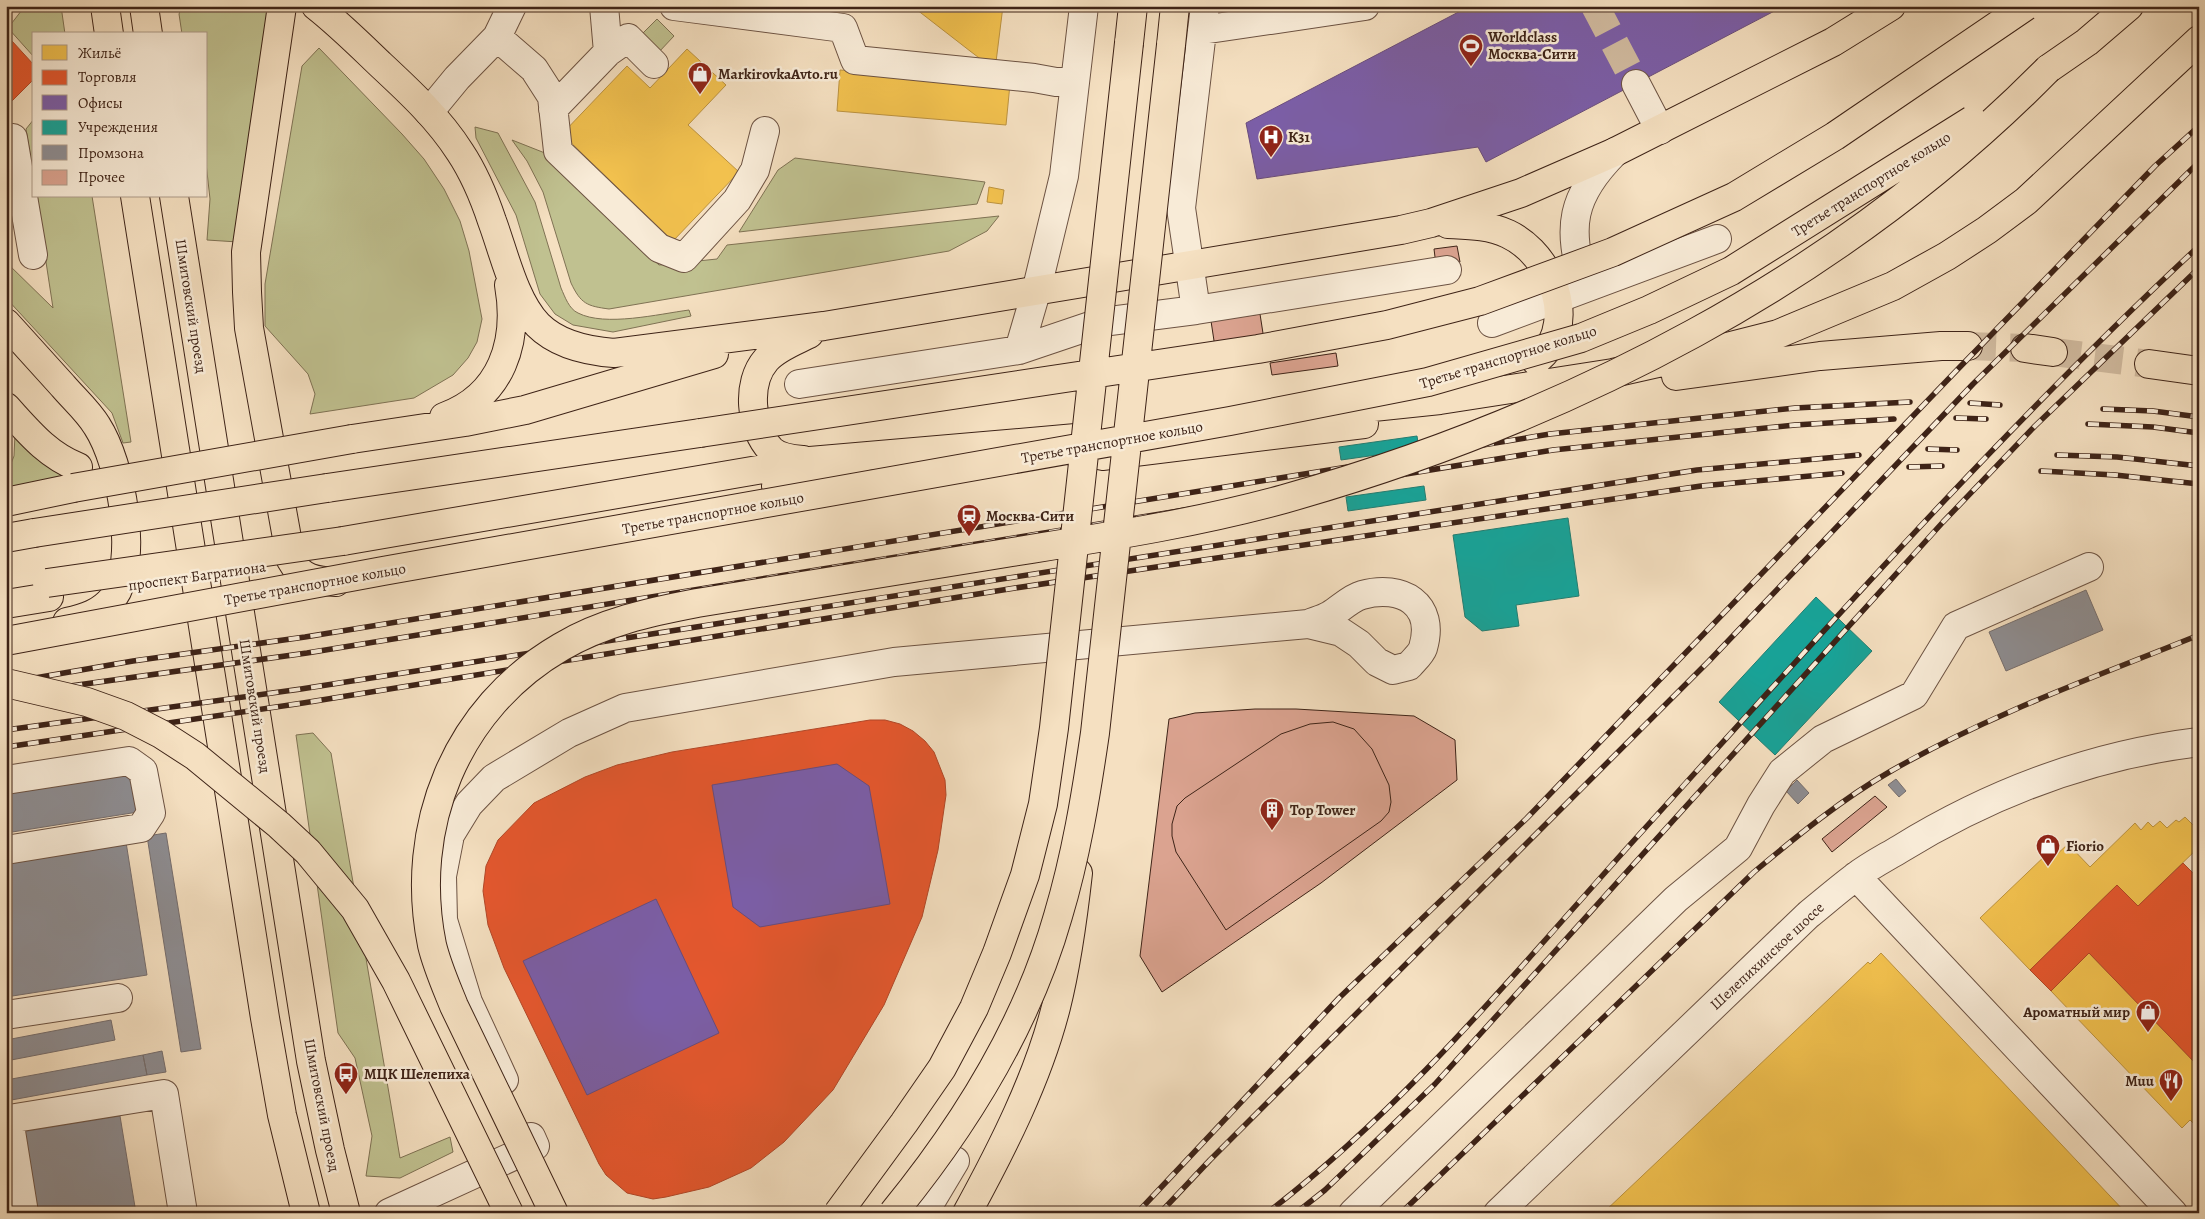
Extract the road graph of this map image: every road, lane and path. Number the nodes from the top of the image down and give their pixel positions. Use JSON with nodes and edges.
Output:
{"nodes":[{"id":1,"x":105,"y":6,"type":"edge"},
{"id":2,"x":144,"y":6,"type":"edge"},
{"id":3,"x":162,"y":6,"type":"edge"},
{"id":4,"x":282,"y":6,"type":"edge"},
{"id":5,"x":512,"y":6,"type":"edge"},
{"id":6,"x":604,"y":6,"type":"edge"},
{"id":7,"x":674,"y":6,"type":"edge"},
{"id":8,"x":1084,"y":6,"type":"edge"},
{"id":9,"x":1133,"y":6,"type":"edge"},
{"id":10,"x":1175,"y":6,"type":"edge"},
{"id":11,"x":1365,"y":6,"type":"edge"},
{"id":12,"x":1891,"y":6,"type":"edge"},
{"id":13,"x":2026,"y":6,"type":"edge"},
{"id":14,"x":2129,"y":6,"type":"edge"},
{"id":15,"x":323,"y":10,"type":"edge"},
{"id":16,"x":1203,"y":18,"type":"edge"},
{"id":17,"x":109,"y":32,"type":"edge"},
{"id":18,"x":148,"y":32,"type":"edge"},
{"id":19,"x":158,"y":32,"type":"edge"},
{"id":20,"x":497,"y":37,"type":"junction"},
{"id":21,"x":2199,"y":40,"type":"edge"},
{"id":22,"x":608,"y":52,"type":"junction"},
{"id":23,"x":654,"y":64,"type":"dead end"},
{"id":24,"x":2048,"y":70,"type":"junction"},
{"id":25,"x":1075,"y":82,"type":"junction"},
{"id":26,"x":1636,"y":84,"type":"tunnel mouth"},
{"id":27,"x":553,"y":109,"type":"junction"},
{"id":28,"x":429,"y":112,"type":"junction"},
{"id":29,"x":1660,"y":130,"type":"junction"},
{"id":30,"x":765,"y":131,"type":"dead end"},
{"id":31,"x":6,"y":138,"type":"edge"},
{"id":32,"x":1615,"y":152,"type":"junction"},
{"id":33,"x":135,"y":198,"type":"edge"},
{"id":34,"x":174,"y":198,"type":"edge"},
{"id":35,"x":1431,"y":223,"type":"junction"},
{"id":36,"x":1717,"y":239,"type":"dead end"},
{"id":37,"x":499,"y":240,"type":"junction"},
{"id":38,"x":33,"y":255,"type":"dead end"},
{"id":39,"x":1188,"y":266,"type":"junction"},
{"id":40,"x":1447,"y":270,"type":"dead end"},
{"id":41,"x":1585,"y":288,"type":"junction"},
{"id":42,"x":1036,"y":292,"type":"junction"},
{"id":43,"x":1557,"y":299,"type":"junction"},
{"id":44,"x":1196,"y":310,"type":"junction"},
{"id":45,"x":6,"y":323,"type":"edge"},
{"id":46,"x":1492,"y":323,"type":"dead end"},
{"id":47,"x":824,"y":326,"type":"junction"},
{"id":48,"x":1968,"y":346,"type":"tunnel mouth"},
{"id":49,"x":2025,"y":348,"type":"tunnel mouth"},
{"id":50,"x":1019,"y":350,"type":"junction"},
{"id":51,"x":2053,"y":352,"type":"tunnel mouth"},
{"id":52,"x":2149,"y":364,"type":"tunnel mouth"},
{"id":53,"x":2199,"y":371,"type":"edge"},
{"id":54,"x":799,"y":384,"type":"dead end"},
{"id":55,"x":6,"y":407,"type":"edge"},
{"id":56,"x":1440,"y":407,"type":"junction"},
{"id":57,"x":352,"y":439,"type":"junction"},
{"id":58,"x":810,"y":461,"type":"junction"},
{"id":59,"x":1036,"y":461,"type":"junction"},
{"id":60,"x":75,"y":478,"type":"junction"},
{"id":61,"x":6,"y":502,"type":"edge"},
{"id":62,"x":6,"y":538,"type":"edge"},
{"id":63,"x":344,"y":548,"type":"junction"},
{"id":64,"x":2089,"y":567,"type":"dead end"},
{"id":65,"x":6,"y":589,"type":"edge"},
{"id":66,"x":48,"y":590,"type":"junction"},
{"id":67,"x":6,"y":604,"type":"edge"},
{"id":68,"x":1308,"y":624,"type":"dead end"},
{"id":69,"x":6,"y":632,"type":"edge"},
{"id":70,"x":6,"y":640,"type":"edge"},
{"id":71,"x":6,"y":683,"type":"edge"},
{"id":72,"x":2199,"y":728,"type":"edge"},
{"id":73,"x":2199,"y":742,"type":"edge"},
{"id":74,"x":2158,"y":748,"type":"junction"},
{"id":75,"x":6,"y":780,"type":"edge"},
{"id":76,"x":1086,"y":801,"type":"junction"},
{"id":77,"x":6,"y":850,"type":"edge"},
{"id":78,"x":1856,"y":876,"type":"junction"},
{"id":79,"x":118,"y":998,"type":"dead end"},
{"id":80,"x":6,"y":1016,"type":"edge"},
{"id":81,"x":955,"y":1161,"type":"dead end"},
{"id":82,"x":24,"y":1213,"type":"edge"},
{"id":83,"x":183,"y":1213,"type":"edge"},
{"id":84,"x":306,"y":1213,"type":"edge"},
{"id":85,"x":346,"y":1213,"type":"edge"},
{"id":86,"x":389,"y":1213,"type":"edge"},
{"id":87,"x":509,"y":1213,"type":"edge"},
{"id":88,"x":554,"y":1213,"type":"edge"},
{"id":89,"x":838,"y":1213,"type":"edge"},
{"id":90,"x":893,"y":1213,"type":"edge"},
{"id":91,"x":924,"y":1213,"type":"edge"},
{"id":92,"x":967,"y":1213,"type":"edge"},
{"id":93,"x":1353,"y":1213,"type":"edge"},
{"id":94,"x":1498,"y":1213,"type":"edge"},
{"id":95,"x":2173,"y":1213,"type":"edge"}],
"edges":[{"from":1,"to":17,"type":"main road"},
{"from":2,"to":18,"type":"main road"},
{"from":3,"to":19,"type":"main road"},
{"from":4,"to":59,"type":"main road"},
{"from":5,"to":20,"type":"street"},
{"from":6,"to":22,"type":"street"},
{"from":7,"to":25,"type":"street"},
{"from":8,"to":25,"type":"street"},
{"from":9,"to":89,"type":"main road","bridge":true},
{"from":10,"to":76,"type":"main road","bridge":true},
{"from":11,"to":16,"type":"street"},
{"from":12,"to":29,"type":"main road"},
{"from":13,"to":62,"type":"main road","bridge":true},
{"from":14,"to":24,"type":"main road","name":"Третье транспортное кольцо"},
{"from":15,"to":28,"type":"main road"},
{"from":16,"to":39,"type":"street"},
{"from":20,"to":27,"type":"street"},
{"from":20,"to":28,"type":"street"},
{"from":21,"to":56,"type":"main road"},
{"from":22,"to":23,"type":"street"},
{"from":22,"to":27,"type":"street"},
{"from":24,"to":70,"type":"main road","name":"Третье транспортное кольцо","bridge":true},
{"from":24,"to":88,"type":"main road","bridge":true},
{"from":25,"to":42,"type":"street"},
{"from":26,"to":29,"type":"street"},
{"from":27,"to":30,"type":"street"},
{"from":28,"to":37,"type":"main road"},
{"from":29,"to":32,"type":"main road"},
{"from":31,"to":38,"type":"street"},
{"from":32,"to":35,"type":"main road"},
{"from":32,"to":41,"type":"street"},
{"from":33,"to":84,"type":"main road"},
{"from":34,"to":85,"type":"main road","name":"Шмитовский проезд"},
{"from":35,"to":39,"type":"main road"},
{"from":35,"to":43,"type":"main road"},
{"from":36,"to":41,"type":"street"},
{"from":37,"to":47,"type":"main road"},
{"from":37,"to":57,"type":"main road"},
{"from":39,"to":42,"type":"main road"},
{"from":39,"to":44,"type":"street"},
{"from":40,"to":44,"type":"street"},
{"from":41,"to":43,"type":"street"},
{"from":42,"to":47,"type":"main road"},
{"from":42,"to":50,"type":"street"},
{"from":43,"to":46,"type":"street"},
{"from":43,"to":56,"type":"main road"},
{"from":44,"to":50,"type":"street"},
{"from":45,"to":69,"type":"main road"},
{"from":47,"to":57,"type":"main road"},
{"from":47,"to":58,"type":"main road"},
{"from":48,"to":56,"type":"main road"},
{"from":49,"to":51,"type":"main road"},
{"from":50,"to":54,"type":"street"},
{"from":52,"to":53,"type":"main road"},
{"from":55,"to":60,"type":"main road"},
{"from":56,"to":58,"type":"main road"},
{"from":56,"to":59,"type":"main road"},
{"from":57,"to":60,"type":"main road","bridge":true},
{"from":58,"to":63,"type":"main road"},
{"from":59,"to":63,"type":"main road"},
{"from":60,"to":61,"type":"main road"},
{"from":63,"to":66,"type":"main road","bridge":true},
{"from":64,"to":93,"type":"street"},
{"from":65,"to":66,"type":"main road"},
{"from":66,"to":67,"type":"main road"},
{"from":68,"to":86,"type":"street"},
{"from":71,"to":87,"type":"main road","bridge":true},
{"from":72,"to":74,"type":"street"},
{"from":73,"to":74,"type":"street","name":"Шелепихинское шоссе"},
{"from":74,"to":78,"type":"street","name":"Шелепихинское шоссе"},
{"from":75,"to":77,"type":"street"},
{"from":76,"to":90,"type":"main road","bridge":true},
{"from":76,"to":92,"type":"main road","bridge":true},
{"from":78,"to":94,"type":"street","name":"Шелепихинское шоссе"},
{"from":78,"to":95,"type":"street"},
{"from":79,"to":80,"type":"street"},
{"from":81,"to":91,"type":"street"},
{"from":82,"to":83,"type":"street"}]}
